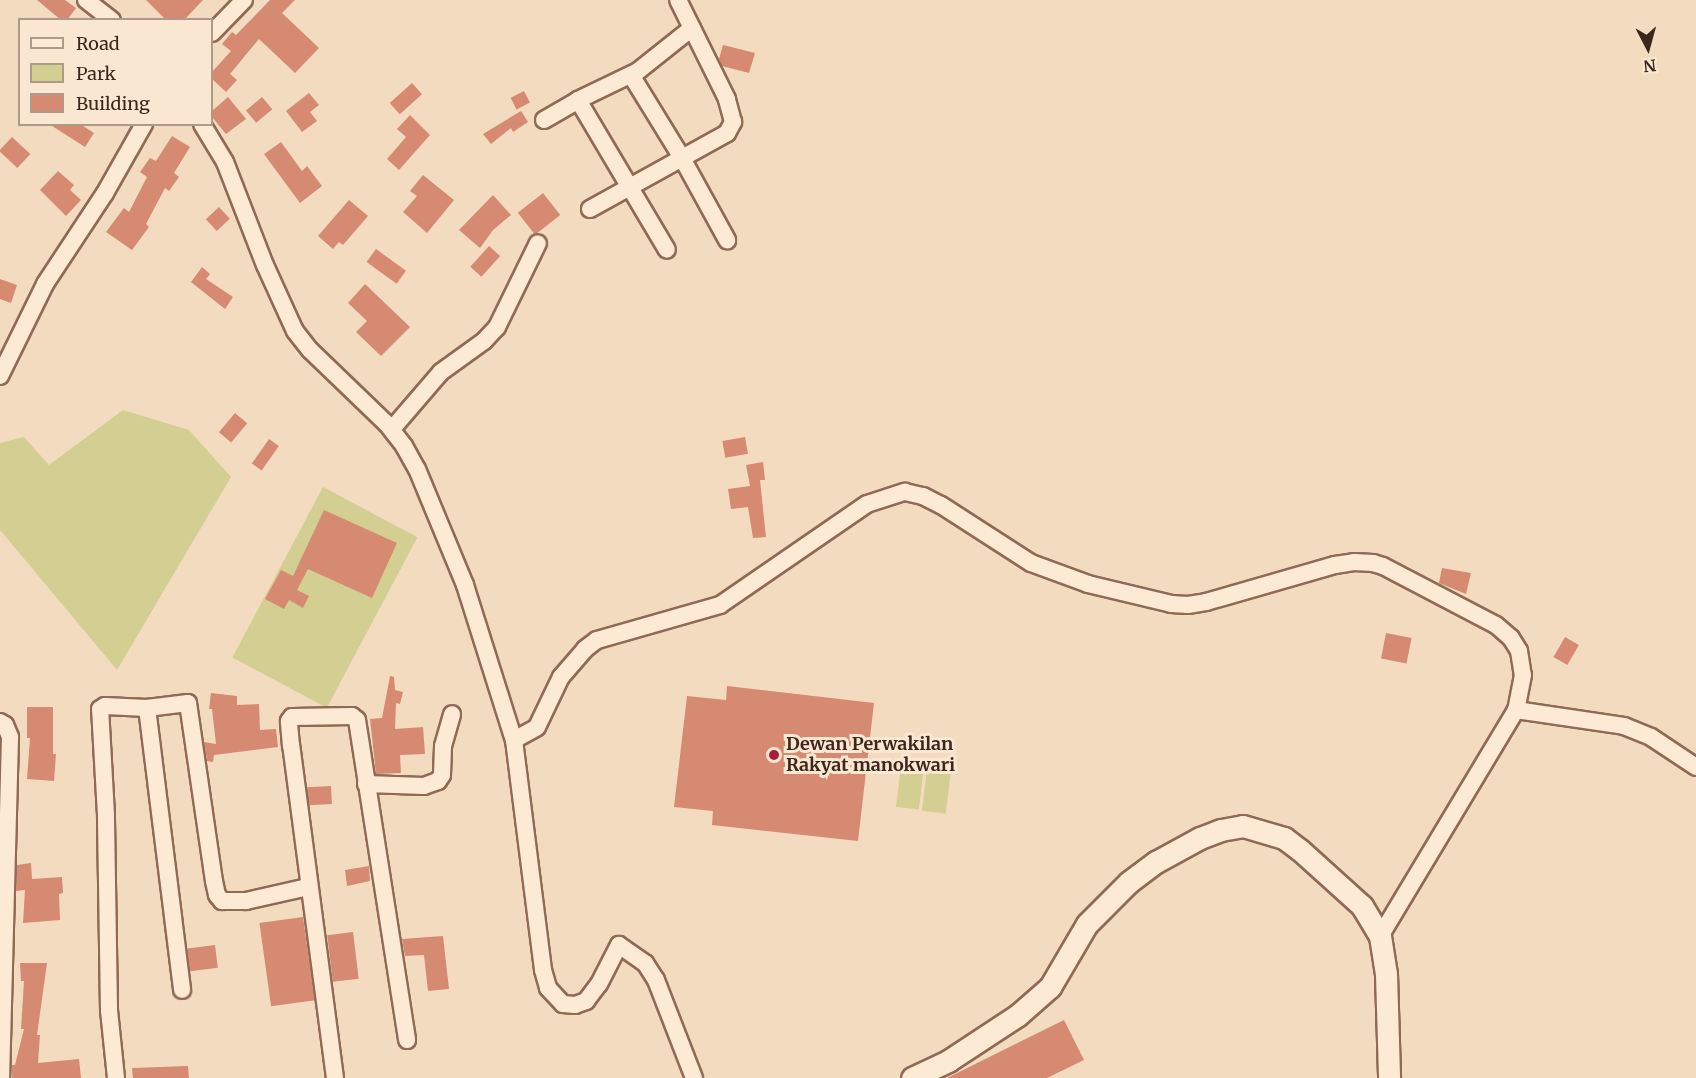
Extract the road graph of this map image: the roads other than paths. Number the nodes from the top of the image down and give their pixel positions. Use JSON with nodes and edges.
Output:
{"nodes":[{"id":1,"x":86,"y":0,"type":"edge"},
{"id":2,"x":244,"y":0,"type":"edge"},
{"id":3,"x":678,"y":0,"type":"edge"},
{"id":4,"x":109,"y":18,"type":"edge"},
{"id":5,"x":693,"y":28,"type":"junction"},
{"id":6,"x":213,"y":32,"type":"edge"},
{"id":7,"x":631,"y":75,"type":"junction"},
{"id":8,"x":578,"y":100,"type":"junction"},
{"id":9,"x":544,"y":120,"type":"dead end"},
{"id":10,"x":143,"y":126,"type":"edge"},
{"id":11,"x":203,"y":126,"type":"edge"},
{"id":12,"x":682,"y":158,"type":"junction"},
{"id":13,"x":629,"y":187,"type":"junction"},
{"id":14,"x":590,"y":209,"type":"dead end"},
{"id":15,"x":727,"y":240,"type":"dead end"},
{"id":16,"x":538,"y":243,"type":"dead end"},
{"id":17,"x":668,"y":250,"type":"dead end"},
{"id":18,"x":0,"y":376,"type":"edge"},
{"id":19,"x":392,"y":429,"type":"junction"},
{"id":20,"x":147,"y":708,"type":"junction"},
{"id":21,"x":1516,"y":710,"type":"junction"},
{"id":22,"x":452,"y":714,"type":"dead end"},
{"id":23,"x":0,"y":722,"type":"edge"},
{"id":24,"x":514,"y":740,"type":"junction"},
{"id":25,"x":1696,"y":767,"type":"edge"},
{"id":26,"x":366,"y":784,"type":"junction"},
{"id":27,"x":308,"y":887,"type":"junction"},
{"id":28,"x":1380,"y":936,"type":"junction"},
{"id":29,"x":182,"y":990,"type":"dead end"},
{"id":30,"x":407,"y":1040,"type":"dead end"},
{"id":31,"x":1,"y":1078,"type":"edge"},
{"id":32,"x":116,"y":1078,"type":"edge"},
{"id":33,"x":335,"y":1078,"type":"edge"},
{"id":34,"x":694,"y":1078,"type":"edge"},
{"id":35,"x":912,"y":1078,"type":"edge"},
{"id":36,"x":1389,"y":1078,"type":"edge"}],
"edges":[{"from":1,"to":4,"type":"street"},
{"from":2,"to":6,"type":"street"},
{"from":3,"to":5,"type":"street"},
{"from":5,"to":7,"type":"street"},
{"from":5,"to":12,"type":"street"},
{"from":7,"to":8,"type":"street"},
{"from":7,"to":12,"type":"street"},
{"from":8,"to":9,"type":"street"},
{"from":8,"to":13,"type":"street"},
{"from":10,"to":18,"type":"street"},
{"from":11,"to":19,"type":"street"},
{"from":12,"to":13,"type":"street"},
{"from":12,"to":15,"type":"street"},
{"from":13,"to":14,"type":"street"},
{"from":13,"to":17,"type":"street"},
{"from":16,"to":19,"type":"street"},
{"from":19,"to":24,"type":"street"},
{"from":20,"to":27,"type":"street"},
{"from":20,"to":29,"type":"street"},
{"from":20,"to":32,"type":"street"},
{"from":21,"to":24,"type":"street"},
{"from":21,"to":25,"type":"street"},
{"from":21,"to":28,"type":"street"},
{"from":22,"to":26,"type":"street"},
{"from":23,"to":31,"type":"street"},
{"from":24,"to":34,"type":"street"},
{"from":26,"to":27,"type":"street"},
{"from":26,"to":30,"type":"street"},
{"from":27,"to":33,"type":"street"},
{"from":28,"to":35,"type":"street"},
{"from":28,"to":36,"type":"street"}]}
